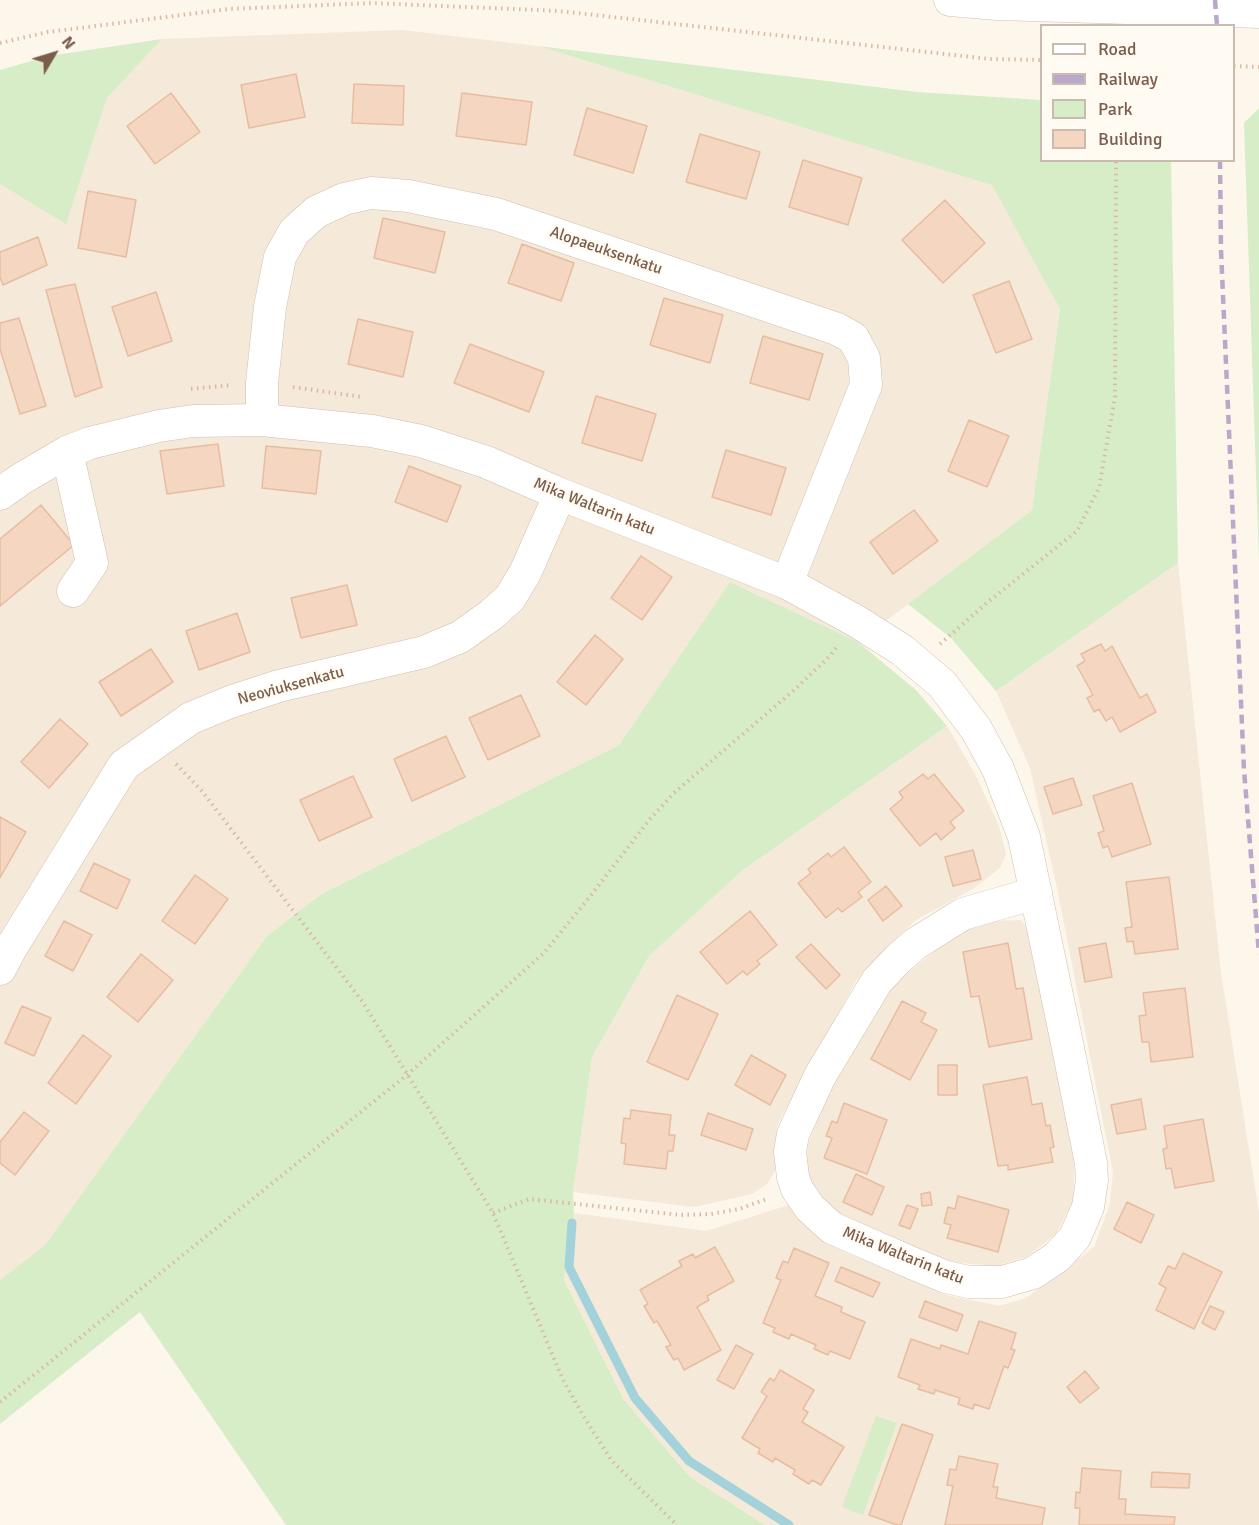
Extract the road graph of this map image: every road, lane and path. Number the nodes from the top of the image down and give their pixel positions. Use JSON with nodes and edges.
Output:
{"nodes":[{"id":1,"x":950,"y":0,"type":"edge"},
{"id":2,"x":1259,"y":12,"type":"edge"},
{"id":3,"x":0,"y":43,"type":"edge"},
{"id":4,"x":1040,"y":60,"type":"edge"},
{"id":5,"x":1235,"y":66,"type":"edge"},
{"id":6,"x":1259,"y":67,"type":"edge"},
{"id":7,"x":1116,"y":162,"type":"edge"},
{"id":8,"x":262,"y":420,"type":"junction"},
{"id":9,"x":67,"y":452,"type":"junction"},
{"id":10,"x":0,"y":494,"type":"edge"},
{"id":11,"x":560,"y":494,"type":"junction"},
{"id":12,"x":787,"y":583,"type":"junction"},
{"id":13,"x":74,"y":591,"type":"dead end"},
{"id":14,"x":856,"y":621,"type":"junction"},
{"id":15,"x":935,"y":648,"type":"dead end"},
{"id":16,"x":155,"y":742,"type":"junction"},
{"id":17,"x":1036,"y":893,"type":"junction"},
{"id":18,"x":4,"y":953,"type":"edge"},
{"id":19,"x":408,"y":1074,"type":"junction"},
{"id":20,"x":797,"y":1189,"type":"junction"},
{"id":21,"x":494,"y":1213,"type":"junction"},
{"id":22,"x":0,"y":1402,"type":"edge"},
{"id":23,"x":677,"y":1525,"type":"edge"}],
"edges":[{"from":1,"to":2,"type":"street"},
{"from":3,"to":4,"type":"path"},
{"from":5,"to":6,"type":"path"},
{"from":7,"to":15,"type":"path"},
{"from":8,"to":9,"type":"street","name":"Mika Waltarin katu"},
{"from":8,"to":11,"type":"street","name":"Mika Waltarin katu"},
{"from":8,"to":12,"type":"street","name":"Alopaeuksenkatu"},
{"from":9,"to":10,"type":"street","name":"Mika Waltarin katu"},
{"from":9,"to":13,"type":"street"},
{"from":11,"to":12,"type":"street","name":"Mika Waltarin katu"},
{"from":11,"to":16,"type":"street","name":"Neoviuksenkatu"},
{"from":12,"to":14,"type":"street","name":"Mika Waltarin katu"},
{"from":14,"to":17,"type":"street","name":"Mika Waltarin katu"},
{"from":14,"to":19,"type":"path"},
{"from":16,"to":18,"type":"street","name":"Neoviuksenkatu"},
{"from":16,"to":19,"type":"path"},
{"from":17,"to":20,"type":"street","name":"Mika Waltarin katu"},
{"from":17,"to":20,"type":"street","name":"Mika Waltarin katu"},
{"from":19,"to":21,"type":"path"},
{"from":19,"to":22,"type":"path"},
{"from":20,"to":21,"type":"path"},
{"from":21,"to":23,"type":"path"}]}
